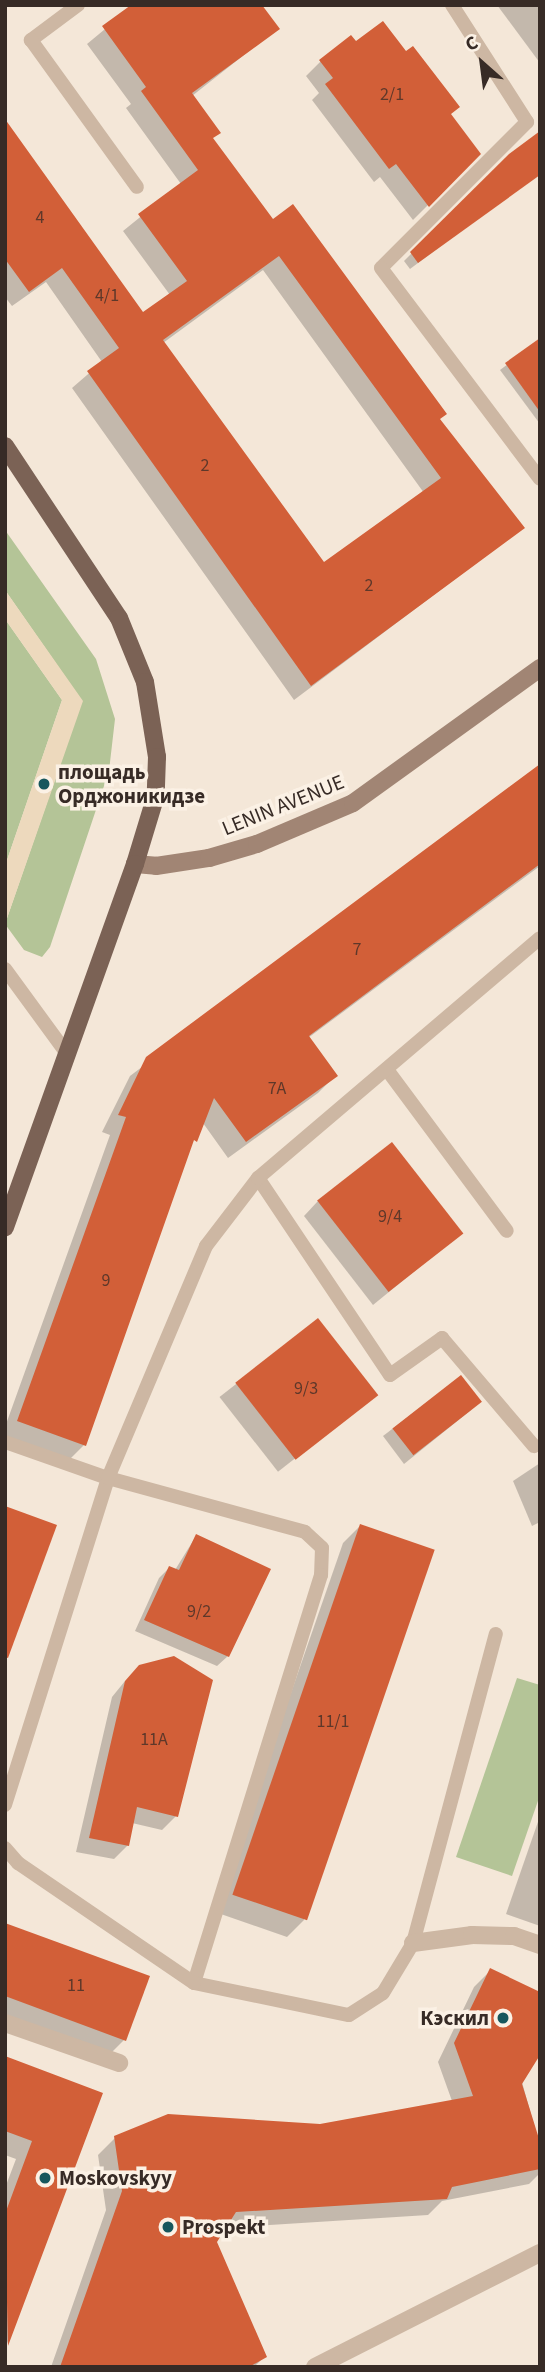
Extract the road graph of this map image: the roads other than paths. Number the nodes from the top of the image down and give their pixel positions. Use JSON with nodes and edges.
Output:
{"nodes":[{"id":1,"x":78,"y":5,"type":"edge"},
{"id":2,"x":452,"y":5,"type":"edge"},
{"id":3,"x":136,"y":187,"type":"dead end"},
{"id":4,"x":5,"y":446,"type":"edge"},
{"id":5,"x":540,"y":479,"type":"edge"},
{"id":6,"x":540,"y":668,"type":"edge"},
{"id":7,"x":135,"y":864,"type":"junction"},
{"id":8,"x":540,"y":938,"type":"edge"},
{"id":9,"x":5,"y":969,"type":"edge"},
{"id":10,"x":68,"y":1055,"type":"junction"},
{"id":11,"x":388,"y":1071,"type":"junction"},
{"id":12,"x":258,"y":1178,"type":"junction"},
{"id":13,"x":5,"y":1227,"type":"edge"},
{"id":14,"x":506,"y":1231,"type":"dead end"},
{"id":15,"x":5,"y":1442,"type":"edge"},
{"id":16,"x":534,"y":1446,"type":"dead end"},
{"id":17,"x":108,"y":1478,"type":"junction"},
{"id":18,"x":496,"y":1634,"type":"dead end"},
{"id":19,"x":5,"y":1805,"type":"edge"},
{"id":20,"x":5,"y":1848,"type":"edge"},
{"id":21,"x":413,"y":1943,"type":"junction"},
{"id":22,"x":540,"y":1945,"type":"edge"},
{"id":23,"x":194,"y":1983,"type":"junction"},
{"id":24,"x":5,"y":2023,"type":"edge"},
{"id":25,"x":119,"y":2063,"type":"dead end"},
{"id":26,"x":540,"y":2253,"type":"edge"},
{"id":27,"x":315,"y":2367,"type":"edge"}],
"edges":[{"from":1,"to":3,"type":"lane"},
{"from":2,"to":5,"type":"lane"},
{"from":4,"to":7,"type":"main road"},
{"from":6,"to":7,"type":"main road","name":"LENIN AVENUE"},
{"from":7,"to":10,"type":"main road"},
{"from":8,"to":11,"type":"lane"},
{"from":9,"to":10,"type":"lane"},
{"from":10,"to":13,"type":"main road"},
{"from":11,"to":12,"type":"lane"},
{"from":11,"to":14,"type":"lane"},
{"from":12,"to":16,"type":"lane"},
{"from":12,"to":17,"type":"lane"},
{"from":15,"to":17,"type":"lane"},
{"from":17,"to":19,"type":"lane"},
{"from":17,"to":23,"type":"lane"},
{"from":18,"to":21,"type":"lane"},
{"from":20,"to":23,"type":"lane"},
{"from":21,"to":22,"type":"street"},
{"from":21,"to":23,"type":"lane"},
{"from":24,"to":25,"type":"street"},
{"from":26,"to":27,"type":"street"}]}
